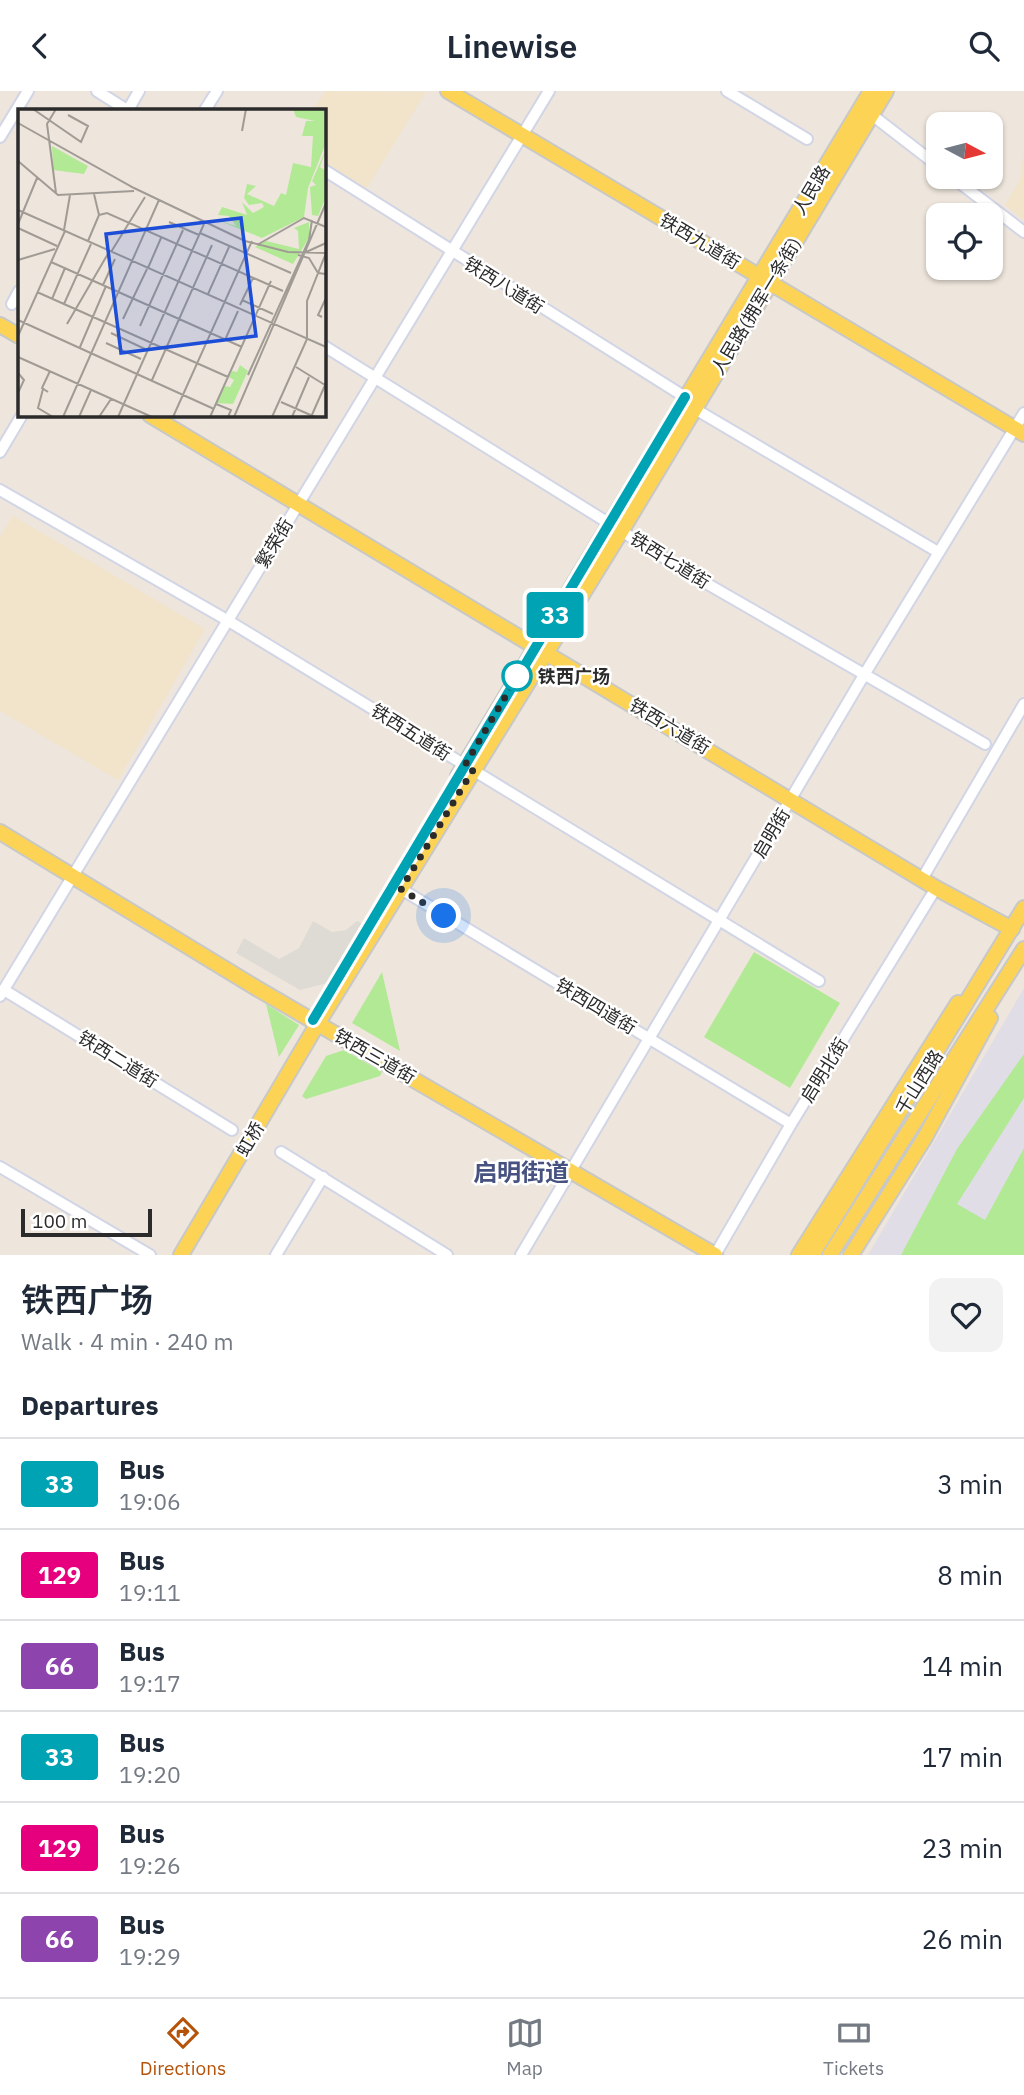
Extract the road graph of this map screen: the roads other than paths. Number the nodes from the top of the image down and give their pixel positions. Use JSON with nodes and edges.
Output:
{"nodes":[{"id":1,"x":28,"y":91,"type":"edge"},
{"id":2,"x":97,"y":91,"type":"edge"},
{"id":3,"x":139,"y":91,"type":"edge"},
{"id":4,"x":216,"y":91,"type":"edge"},
{"id":5,"x":448,"y":91,"type":"edge"},
{"id":6,"x":549,"y":91,"type":"edge"},
{"id":7,"x":727,"y":91,"type":"edge"},
{"id":8,"x":886,"y":91,"type":"edge"},
{"id":9,"x":866,"y":93,"type":"edge"},
{"id":10,"x":125,"y":109,"type":"edge"},
{"id":11,"x":128,"y":109,"type":"edge"},
{"id":12,"x":206,"y":109,"type":"edge"},
{"id":13,"x":872,"y":115,"type":"junction"},
{"id":14,"x":522,"y":135,"type":"junction"},
{"id":15,"x":0,"y":137,"type":"edge"},
{"id":16,"x":807,"y":139,"type":"dead end"},
{"id":17,"x":926,"y":157,"type":"edge"},
{"id":18,"x":326,"y":171,"type":"edge"},
{"id":19,"x":968,"y":189,"type":"edge"},
{"id":20,"x":1024,"y":232,"type":"edge"},
{"id":21,"x":451,"y":252,"type":"junction"},
{"id":22,"x":764,"y":280,"type":"junction"},
{"id":23,"x":18,"y":294,"type":"edge"},
{"id":24,"x":12,"y":304,"type":"dead end"},
{"id":25,"x":0,"y":325,"type":"edge"},
{"id":26,"x":18,"y":335,"type":"edge"},
{"id":27,"x":326,"y":347,"type":"edge"},
{"id":28,"x":375,"y":377,"type":"junction"},
{"id":29,"x":685,"y":397,"type":"junction"},
{"id":30,"x":695,"y":409,"type":"junction"},
{"id":31,"x":1024,"y":413,"type":"edge"},
{"id":32,"x":21,"y":417,"type":"edge"},
{"id":33,"x":153,"y":417,"type":"edge"},
{"id":34,"x":1019,"y":431,"type":"edge"},
{"id":35,"x":0,"y":451,"type":"edge"},
{"id":36,"x":0,"y":490,"type":"edge"},
{"id":37,"x":297,"y":503,"type":"junction"},
{"id":38,"x":617,"y":527,"type":"junction"},
{"id":39,"x":938,"y":552,"type":"junction"},
{"id":40,"x":227,"y":620,"type":"junction"},
{"id":41,"x":541,"y":650,"type":"junction"},
{"id":42,"x":864,"y":675,"type":"junction"},
{"id":43,"x":1024,"y":704,"type":"edge"},
{"id":44,"x":985,"y":744,"type":"dead end"},
{"id":45,"x":469,"y":767,"type":"junction"},
{"id":46,"x":792,"y":798,"type":"junction"},
{"id":47,"x":0,"y":832,"type":"edge"},
{"id":48,"x":73,"y":876,"type":"junction"},
{"id":49,"x":922,"y":879,"type":"junction"},
{"id":50,"x":936,"y":888,"type":"junction"},
{"id":51,"x":401,"y":889,"type":"junction"},
{"id":52,"x":1024,"y":908,"type":"edge"},
{"id":53,"x":720,"y":919,"type":"junction"},
{"id":54,"x":1012,"y":929,"type":"junction"},
{"id":55,"x":1000,"y":950,"type":"junction"},
{"id":56,"x":1024,"y":951,"type":"edge"},
{"id":57,"x":819,"y":981,"type":"dead end"},
{"id":58,"x":2,"y":993,"type":"edge"},
{"id":59,"x":316,"y":1022,"type":"junction"},
{"id":60,"x":650,"y":1039,"type":"junction"},
{"id":61,"x":790,"y":1124,"type":"junction"},
{"id":62,"x":232,"y":1129,"type":"dead end"},
{"id":63,"x":281,"y":1152,"type":"dead end"},
{"id":64,"x":0,"y":1167,"type":"edge"},
{"id":65,"x":571,"y":1170,"type":"junction"},
{"id":66,"x":323,"y":1177,"type":"junction"},
{"id":67,"x":803,"y":1254,"type":"edge"},
{"id":68,"x":150,"y":1255,"type":"edge"},
{"id":69,"x":181,"y":1255,"type":"edge"},
{"id":70,"x":276,"y":1255,"type":"edge"},
{"id":71,"x":447,"y":1255,"type":"edge"},
{"id":72,"x":521,"y":1255,"type":"edge"},
{"id":73,"x":715,"y":1255,"type":"edge"},
{"id":74,"x":830,"y":1255,"type":"edge"},
{"id":75,"x":852,"y":1255,"type":"edge"}],
"edges":[{"from":1,"to":15,"type":"street"},
{"from":2,"to":10,"type":"street"},
{"from":3,"to":11,"type":"street"},
{"from":4,"to":12,"type":"street"},
{"from":5,"to":14,"type":"main road","name":"铁西九道街"},
{"from":6,"to":14,"type":"street","name":"繁荣街"},
{"from":7,"to":16,"type":"street"},
{"from":8,"to":13,"type":"main road","name":"人民路(拥军一条街)"},
{"from":9,"to":22,"type":"main road","name":"人民路"},
{"from":13,"to":17,"type":"street"},
{"from":13,"to":22,"type":"main road","name":"人民路(拥军一条街)"},
{"from":14,"to":21,"type":"street","name":"繁荣街"},
{"from":14,"to":22,"type":"main road","name":"铁西九道街"},
{"from":18,"to":21,"type":"street","name":"铁西八道街"},
{"from":19,"to":20,"type":"street"},
{"from":21,"to":28,"type":"street","name":"繁荣街"},
{"from":21,"to":29,"type":"street","name":"铁西八道街"},
{"from":22,"to":29,"type":"main road","name":"人民路"},
{"from":22,"to":30,"type":"main road","name":"人民路(拥军一条街)"},
{"from":22,"to":34,"type":"main road","name":"铁西九道街"},
{"from":23,"to":24,"type":"street"},
{"from":25,"to":26,"type":"main road"},
{"from":27,"to":28,"type":"street","name":"铁西七道街"},
{"from":28,"to":37,"type":"street","name":"繁荣街"},
{"from":28,"to":38,"type":"street","name":"铁西七道街"},
{"from":29,"to":38,"type":"main road","name":"人民路"},
{"from":30,"to":38,"type":"main road","name":"人民路(拥军一条街)"},
{"from":30,"to":39,"type":"street"},
{"from":31,"to":34,"type":"street","name":"启明街"},
{"from":32,"to":35,"type":"street"},
{"from":33,"to":37,"type":"main road","name":"铁西六道街"},
{"from":34,"to":39,"type":"street","name":"启明街"},
{"from":36,"to":40,"type":"street","name":"铁西五道街"},
{"from":37,"to":40,"type":"street","name":"繁荣街"},
{"from":37,"to":41,"type":"main road","name":"铁西六道街"},
{"from":38,"to":41,"type":"main road","name":"人民路(拥军一条街)"},
{"from":38,"to":42,"type":"street","name":"铁西七道街"},
{"from":39,"to":42,"type":"street","name":"启明街"},
{"from":40,"to":45,"type":"street","name":"铁西五道街"},
{"from":40,"to":48,"type":"street","name":"繁荣街"},
{"from":41,"to":45,"type":"main road","name":"人民路(拥军一条街)"},
{"from":41,"to":46,"type":"main road","name":"铁西六道街"},
{"from":42,"to":44,"type":"street","name":"铁西七道街"},
{"from":42,"to":46,"type":"street","name":"启明街"},
{"from":43,"to":49,"type":"street"},
{"from":45,"to":51,"type":"main road","name":"人民路(拥军一条街)"},
{"from":45,"to":53,"type":"street","name":"铁西五道街"},
{"from":45,"to":59,"type":"main road"},
{"from":46,"to":49,"type":"main road","name":"铁西六道街"},
{"from":46,"to":53,"type":"street","name":"启明街"},
{"from":47,"to":48,"type":"main road","name":"铁西三道街"},
{"from":48,"to":58,"type":"street","name":"繁荣街"},
{"from":48,"to":59,"type":"main road","name":"铁西三道街"},
{"from":49,"to":50,"type":"main road","name":"铁西六道街"},
{"from":50,"to":54,"type":"main road","name":"铁西六道街"},
{"from":50,"to":61,"type":"street","name":"启明北街"},
{"from":51,"to":59,"type":"main road","name":"人民路(拥军一条街)"},
{"from":51,"to":60,"type":"street","name":"铁西四道街"},
{"from":52,"to":54,"type":"main road","name":"千山西路"},
{"from":53,"to":57,"type":"street","name":"铁西五道街"},
{"from":53,"to":60,"type":"street","name":"启明街"},
{"from":54,"to":55,"type":"main road","name":"千山西路"},
{"from":55,"to":67,"type":"main road","name":"千山西路"},
{"from":55,"to":67,"type":"main road"},
{"from":56,"to":74,"type":"main road","name":"千山西路"},
{"from":56,"to":75,"type":"main road"},
{"from":58,"to":62,"type":"street","name":"铁西二道街"},
{"from":59,"to":65,"type":"main road","name":"铁西三道街"},
{"from":59,"to":69,"type":"main road","name":"虹桥"},
{"from":60,"to":61,"type":"street","name":"铁西四道街"},
{"from":60,"to":65,"type":"street","name":"启明街"},
{"from":61,"to":73,"type":"street","name":"启明北街"},
{"from":63,"to":66,"type":"street"},
{"from":64,"to":68,"type":"street"},
{"from":65,"to":72,"type":"street","name":"启明街"},
{"from":65,"to":73,"type":"main road","name":"铁西三道街"},
{"from":66,"to":70,"type":"street"},
{"from":66,"to":71,"type":"street"}]}
